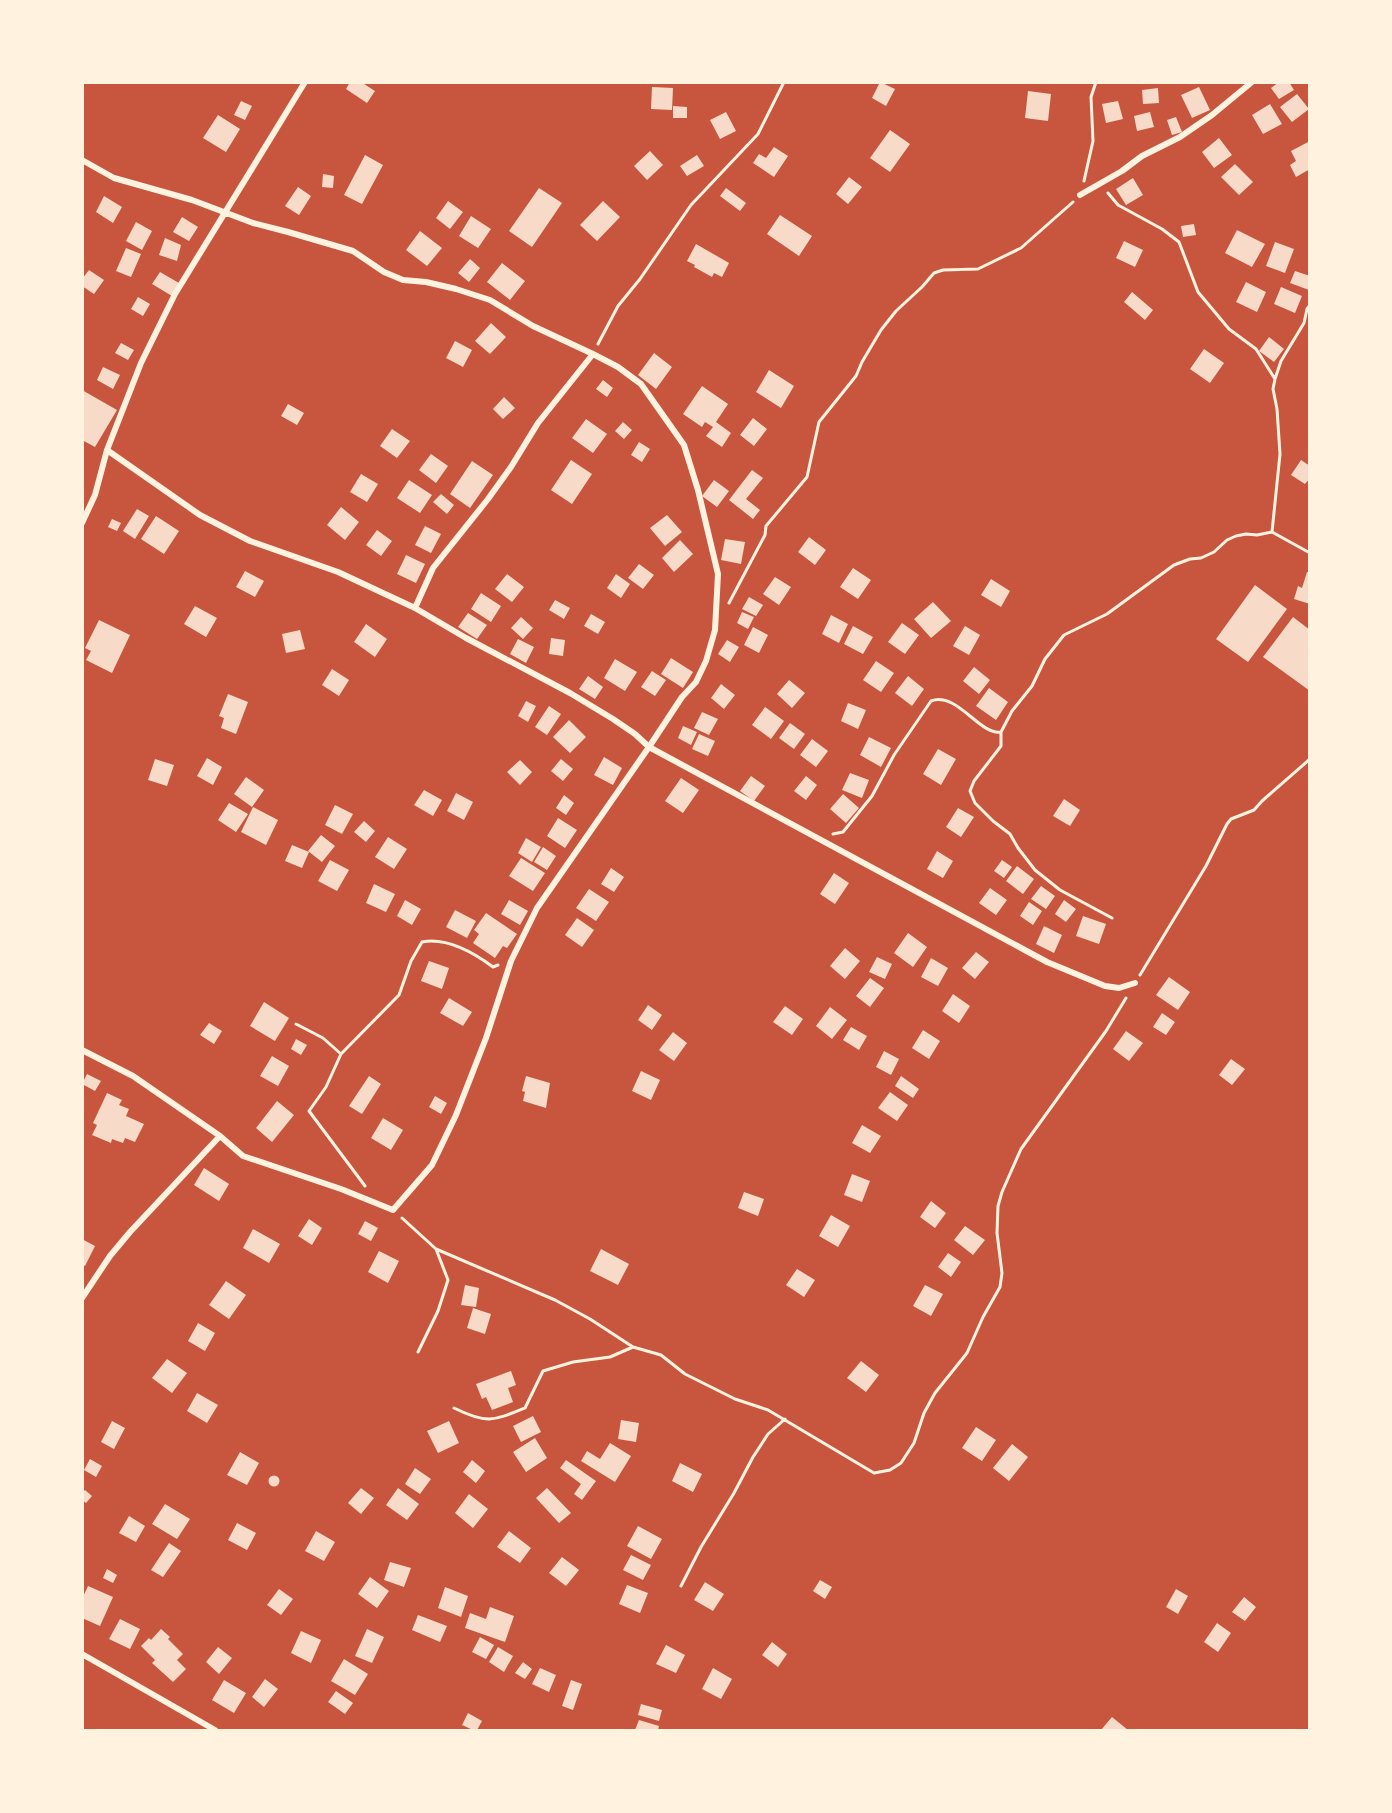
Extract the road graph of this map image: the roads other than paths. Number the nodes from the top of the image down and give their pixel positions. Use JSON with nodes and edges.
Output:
{"nodes":[{"id":1,"x":305,"y":82,"type":"edge"},
{"id":2,"x":1252,"y":82,"type":"edge"},
{"id":3,"x":82,"y":160,"type":"edge"},
{"id":4,"x":1080,"y":195,"type":"road end"},
{"id":5,"x":225,"y":214,"type":"junction"},
{"id":6,"x":593,"y":354,"type":"junction"},
{"id":7,"x":107,"y":450,"type":"junction"},
{"id":8,"x":82,"y":523,"type":"edge"},
{"id":9,"x":415,"y":608,"type":"junction"},
{"id":10,"x":649,"y":747,"type":"junction"},
{"id":11,"x":1135,"y":983,"type":"road end"},
{"id":12,"x":82,"y":1050,"type":"edge"},
{"id":13,"x":219,"y":1136,"type":"junction"},
{"id":14,"x":82,"y":1298,"type":"edge"},
{"id":15,"x":82,"y":1654,"type":"edge"},
{"id":16,"x":215,"y":1731,"type":"edge"}],
"edges":[{"from":1,"to":5,"type":"street"},
{"from":2,"to":4,"type":"street"},
{"from":3,"to":5,"type":"street"},
{"from":5,"to":6,"type":"street"},
{"from":5,"to":7,"type":"street"},
{"from":6,"to":9,"type":"street"},
{"from":6,"to":10,"type":"street"},
{"from":7,"to":8,"type":"street"},
{"from":7,"to":9,"type":"street"},
{"from":9,"to":10,"type":"street"},
{"from":10,"to":11,"type":"street"},
{"from":10,"to":13,"type":"street"},
{"from":12,"to":13,"type":"street"},
{"from":13,"to":14,"type":"street"},
{"from":15,"to":16,"type":"street"}]}
